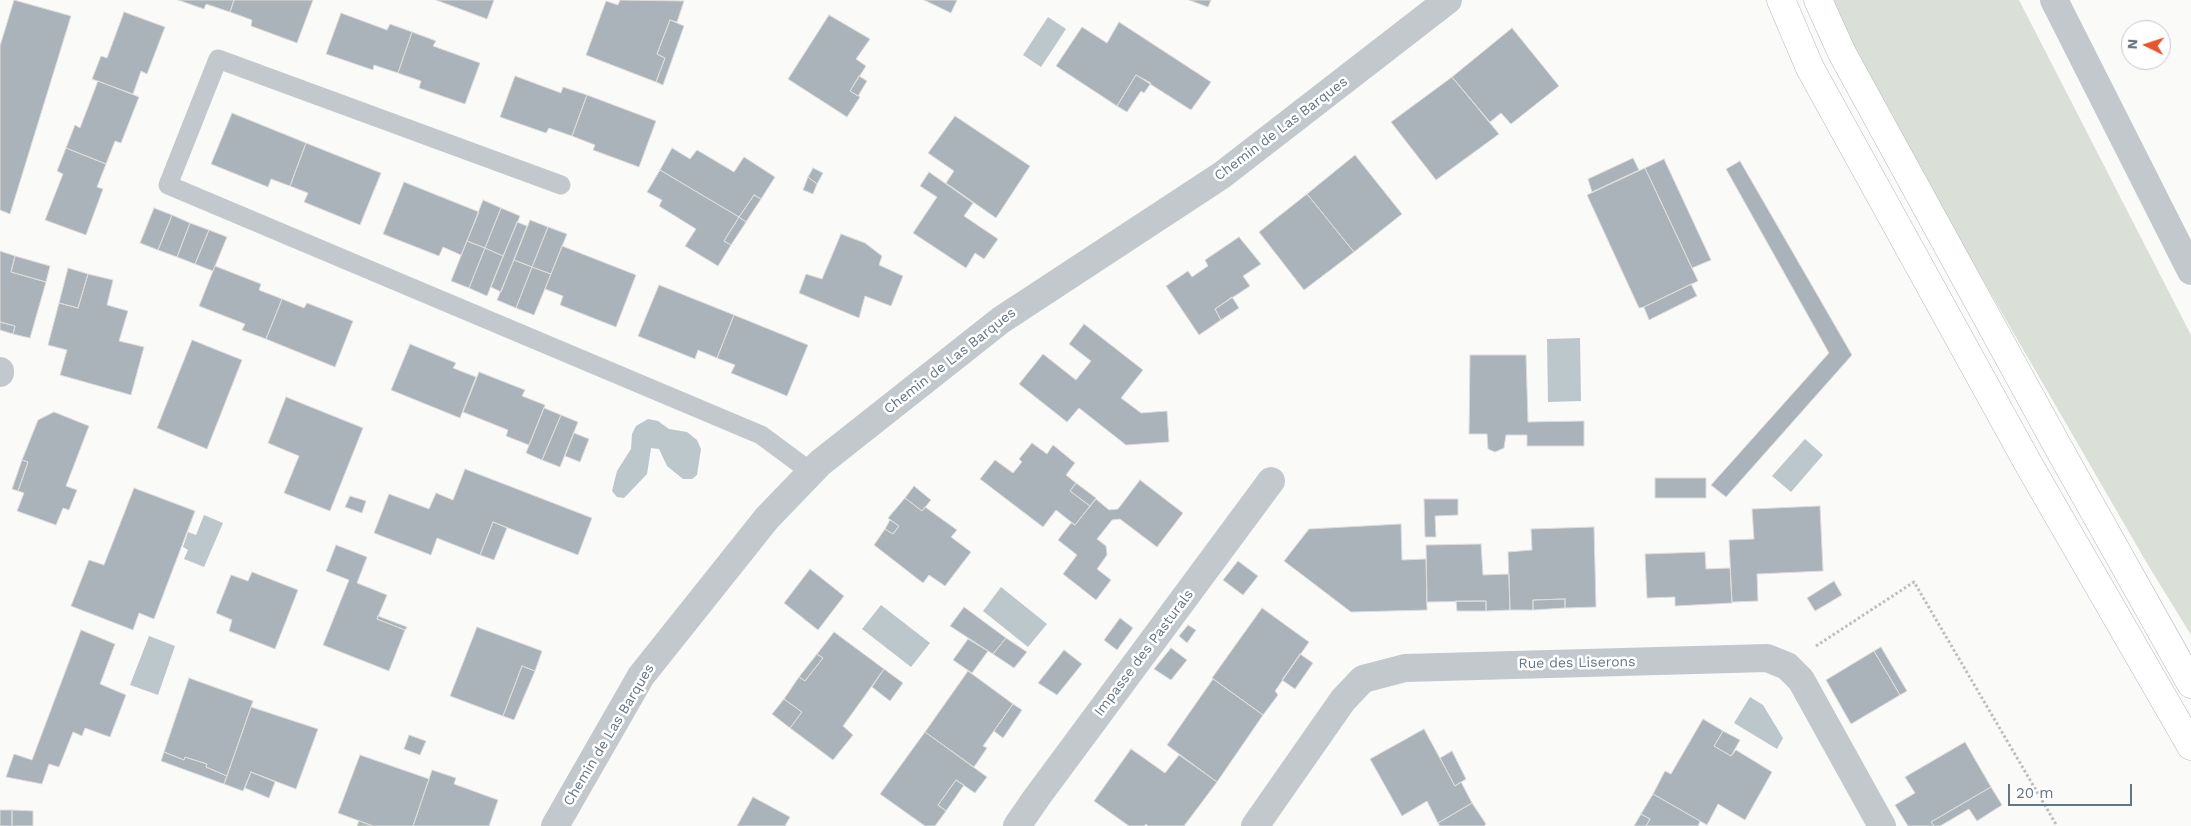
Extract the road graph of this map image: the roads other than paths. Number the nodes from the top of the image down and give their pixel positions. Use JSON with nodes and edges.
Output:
{"nodes":[{"id":1,"x":1448,"y":0,"type":"edge"},
{"id":2,"x":1761,"y":0,"type":"edge"},
{"id":3,"x":1781,"y":0,"type":"edge"},
{"id":4,"x":1818,"y":0,"type":"edge"},
{"id":5,"x":2054,"y":0,"type":"edge"},
{"id":6,"x":1810,"y":68,"type":"junction"},
{"id":7,"x":561,"y":185,"type":"dead end"},
{"id":8,"x":2191,"y":271,"type":"edge"},
{"id":9,"x":811,"y":472,"type":"junction"},
{"id":10,"x":1271,"y":481,"type":"dead end"},
{"id":11,"x":2191,"y":684,"type":"edge"},
{"id":12,"x":2191,"y":746,"type":"edge"},
{"id":13,"x":555,"y":826,"type":"edge"},
{"id":14,"x":1017,"y":826,"type":"edge"},
{"id":15,"x":1254,"y":826,"type":"edge"},
{"id":16,"x":1882,"y":826,"type":"edge"}],
"edges":[{"from":1,"to":9,"type":"street","name":"Chemin de Las Barques"},
{"from":2,"to":6,"type":"highway"},
{"from":3,"to":6,"type":"highway"},
{"from":4,"to":11,"type":"highway"},
{"from":5,"to":8,"type":"street"},
{"from":6,"to":12,"type":"highway"},
{"from":7,"to":9,"type":"lane"},
{"from":9,"to":13,"type":"street","name":"Chemin de Las Barques"},
{"from":10,"to":14,"type":"street","name":"Impasse des Pasturals"},
{"from":15,"to":16,"type":"street","name":"Rue des Liserons"}]}
